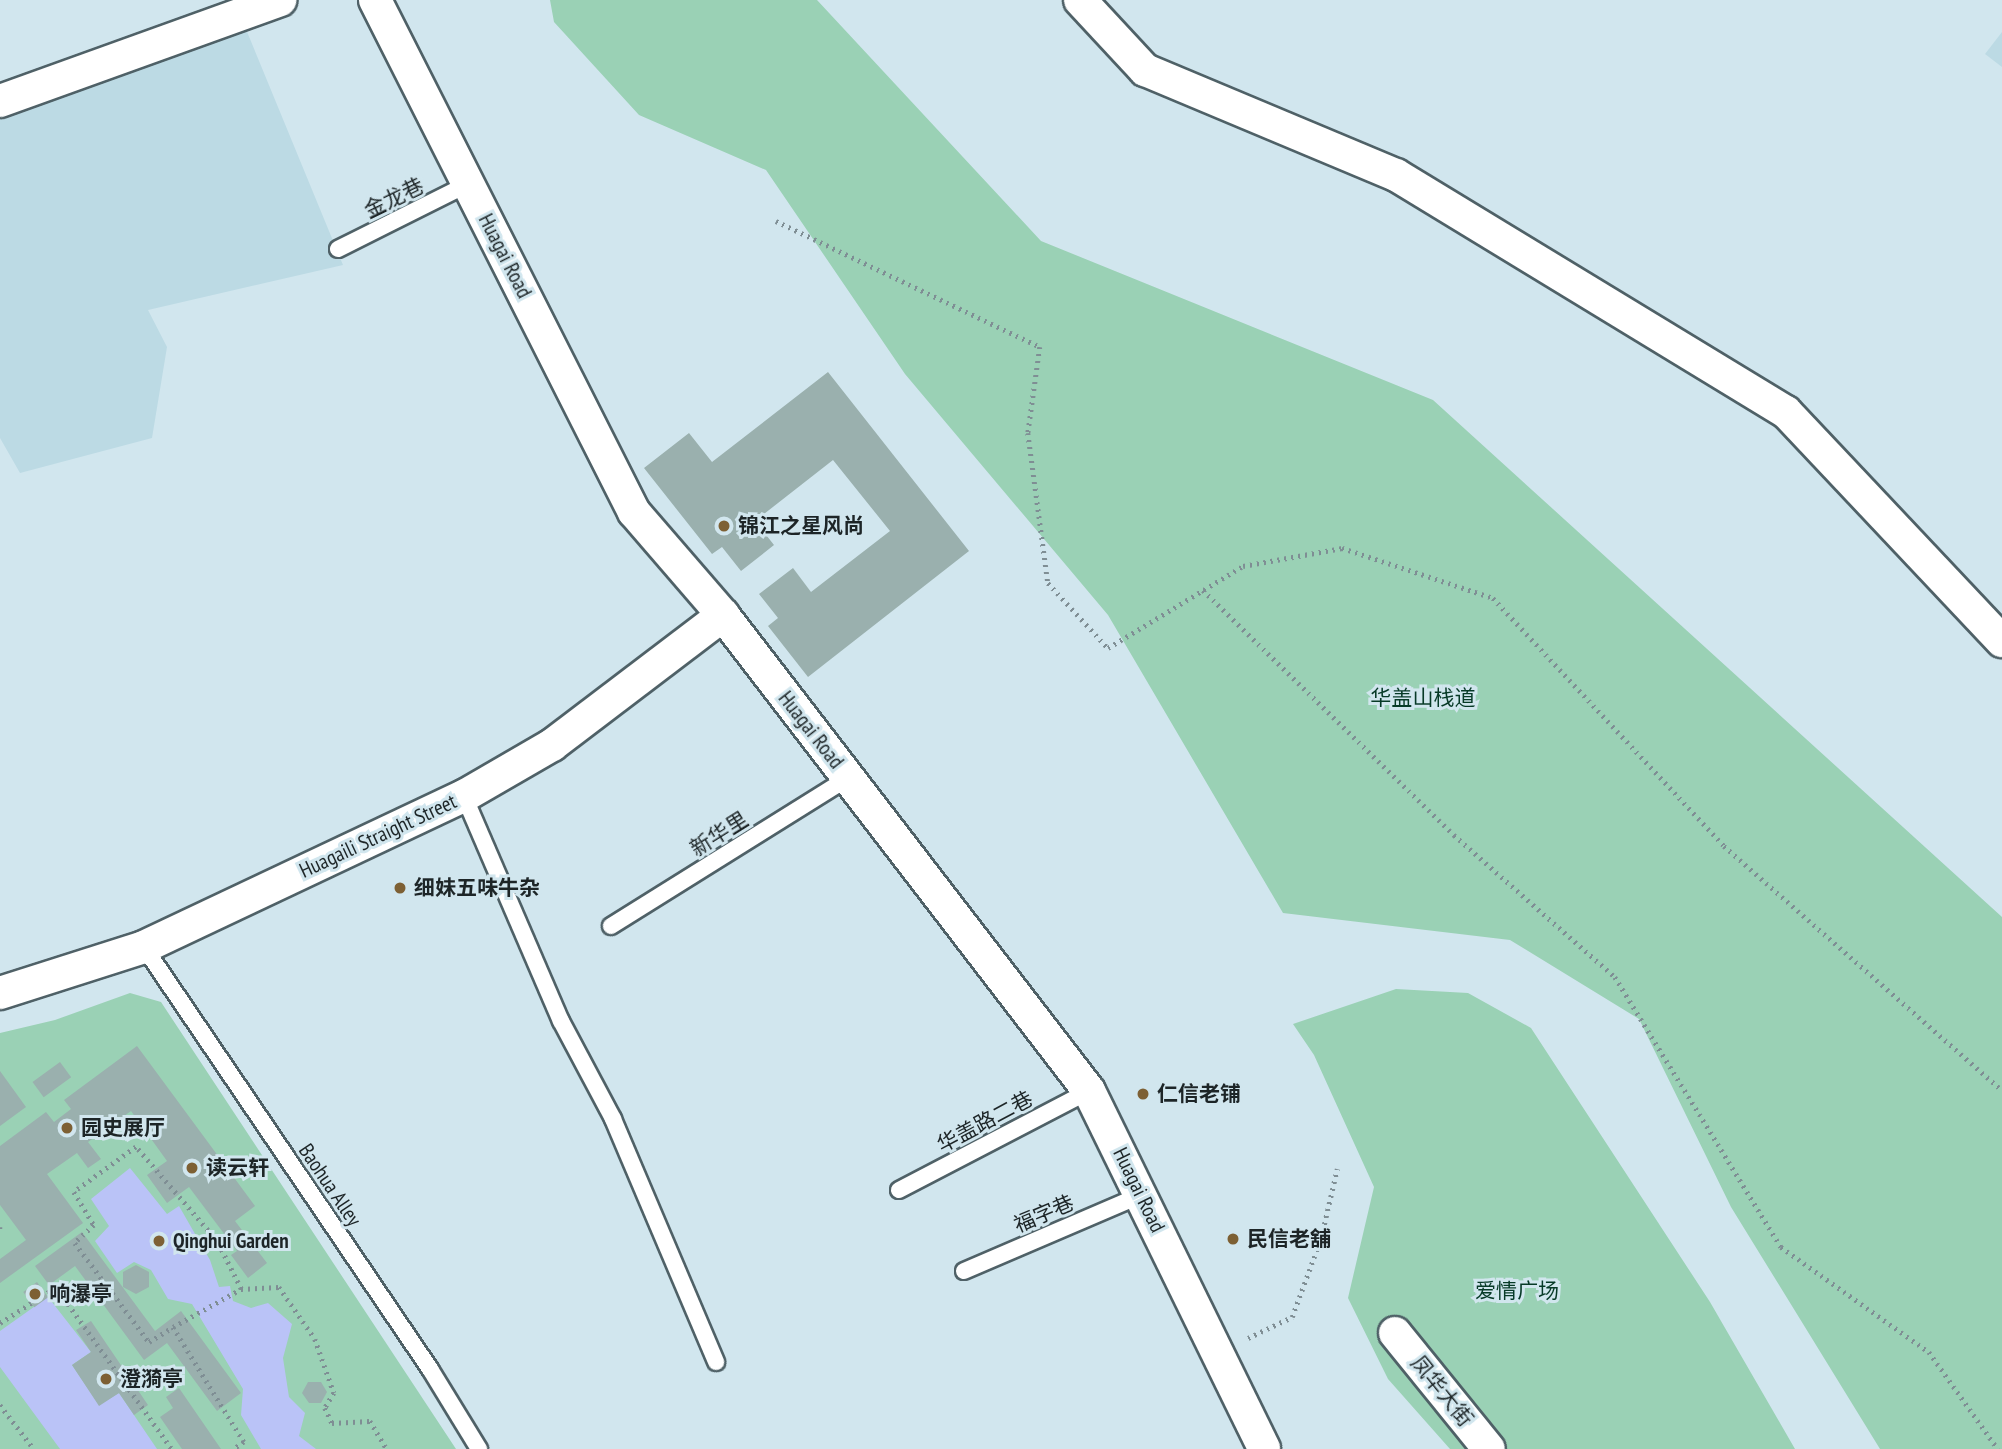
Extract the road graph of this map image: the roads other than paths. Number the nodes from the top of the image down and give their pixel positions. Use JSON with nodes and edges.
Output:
{"nodes":[{"id":1,"x":280,"y":0,"type":"edge"},
{"id":2,"x":375,"y":0,"type":"edge"},
{"id":3,"x":1080,"y":0,"type":"edge"},
{"id":4,"x":0,"y":101,"type":"edge"},
{"id":5,"x":468,"y":184,"type":"junction"},
{"id":6,"x":338,"y":249,"type":"dead end"},
{"id":7,"x":723,"y":615,"type":"junction"},
{"id":8,"x":2002,"y":641,"type":"edge"},
{"id":9,"x":848,"y":778,"type":"junction"},
{"id":10,"x":464,"y":796,"type":"junction"},
{"id":11,"x":611,"y":926,"type":"dead end"},
{"id":12,"x":144,"y":947,"type":"junction"},
{"id":13,"x":0,"y":993,"type":"edge"},
{"id":14,"x":1089,"y":1091,"type":"junction"},
{"id":15,"x":899,"y":1190,"type":"dead end"},
{"id":16,"x":1141,"y":1195,"type":"junction"},
{"id":17,"x":964,"y":1271,"type":"dead end"},
{"id":18,"x":1395,"y":1333,"type":"dead end"},
{"id":19,"x":716,"y":1362,"type":"dead end"},
{"id":20,"x":479,"y":1449,"type":"edge"},
{"id":21,"x":1264,"y":1449,"type":"edge"},
{"id":22,"x":1489,"y":1449,"type":"edge"}],
"edges":[{"from":1,"to":4,"type":"street"},
{"from":2,"to":5,"type":"street","name":"Huagai Road"},
{"from":3,"to":8,"type":"street"},
{"from":5,"to":6,"type":"lane","name":"金龙巷"},
{"from":5,"to":7,"type":"street","name":"Huagai Road"},
{"from":7,"to":9,"type":"street","name":"Huagai Road"},
{"from":7,"to":10,"type":"street","name":"Huagaili Straight Street"},
{"from":9,"to":11,"type":"lane","name":"新华里"},
{"from":9,"to":14,"type":"street","name":"Huagai Road"},
{"from":10,"to":12,"type":"street","name":"Huagaili Straight Street"},
{"from":10,"to":19,"type":"lane"},
{"from":12,"to":13,"type":"street","name":"Huagaili Straight Street"},
{"from":12,"to":20,"type":"lane","name":"Baohua Alley"},
{"from":14,"to":15,"type":"lane","name":"华盖路二巷"},
{"from":14,"to":16,"type":"street","name":"Huagai Road"},
{"from":16,"to":17,"type":"lane","name":"福字巷"},
{"from":16,"to":21,"type":"street","name":"Huagai Road"},
{"from":18,"to":22,"type":"street","name":"凤华大街"}]}
